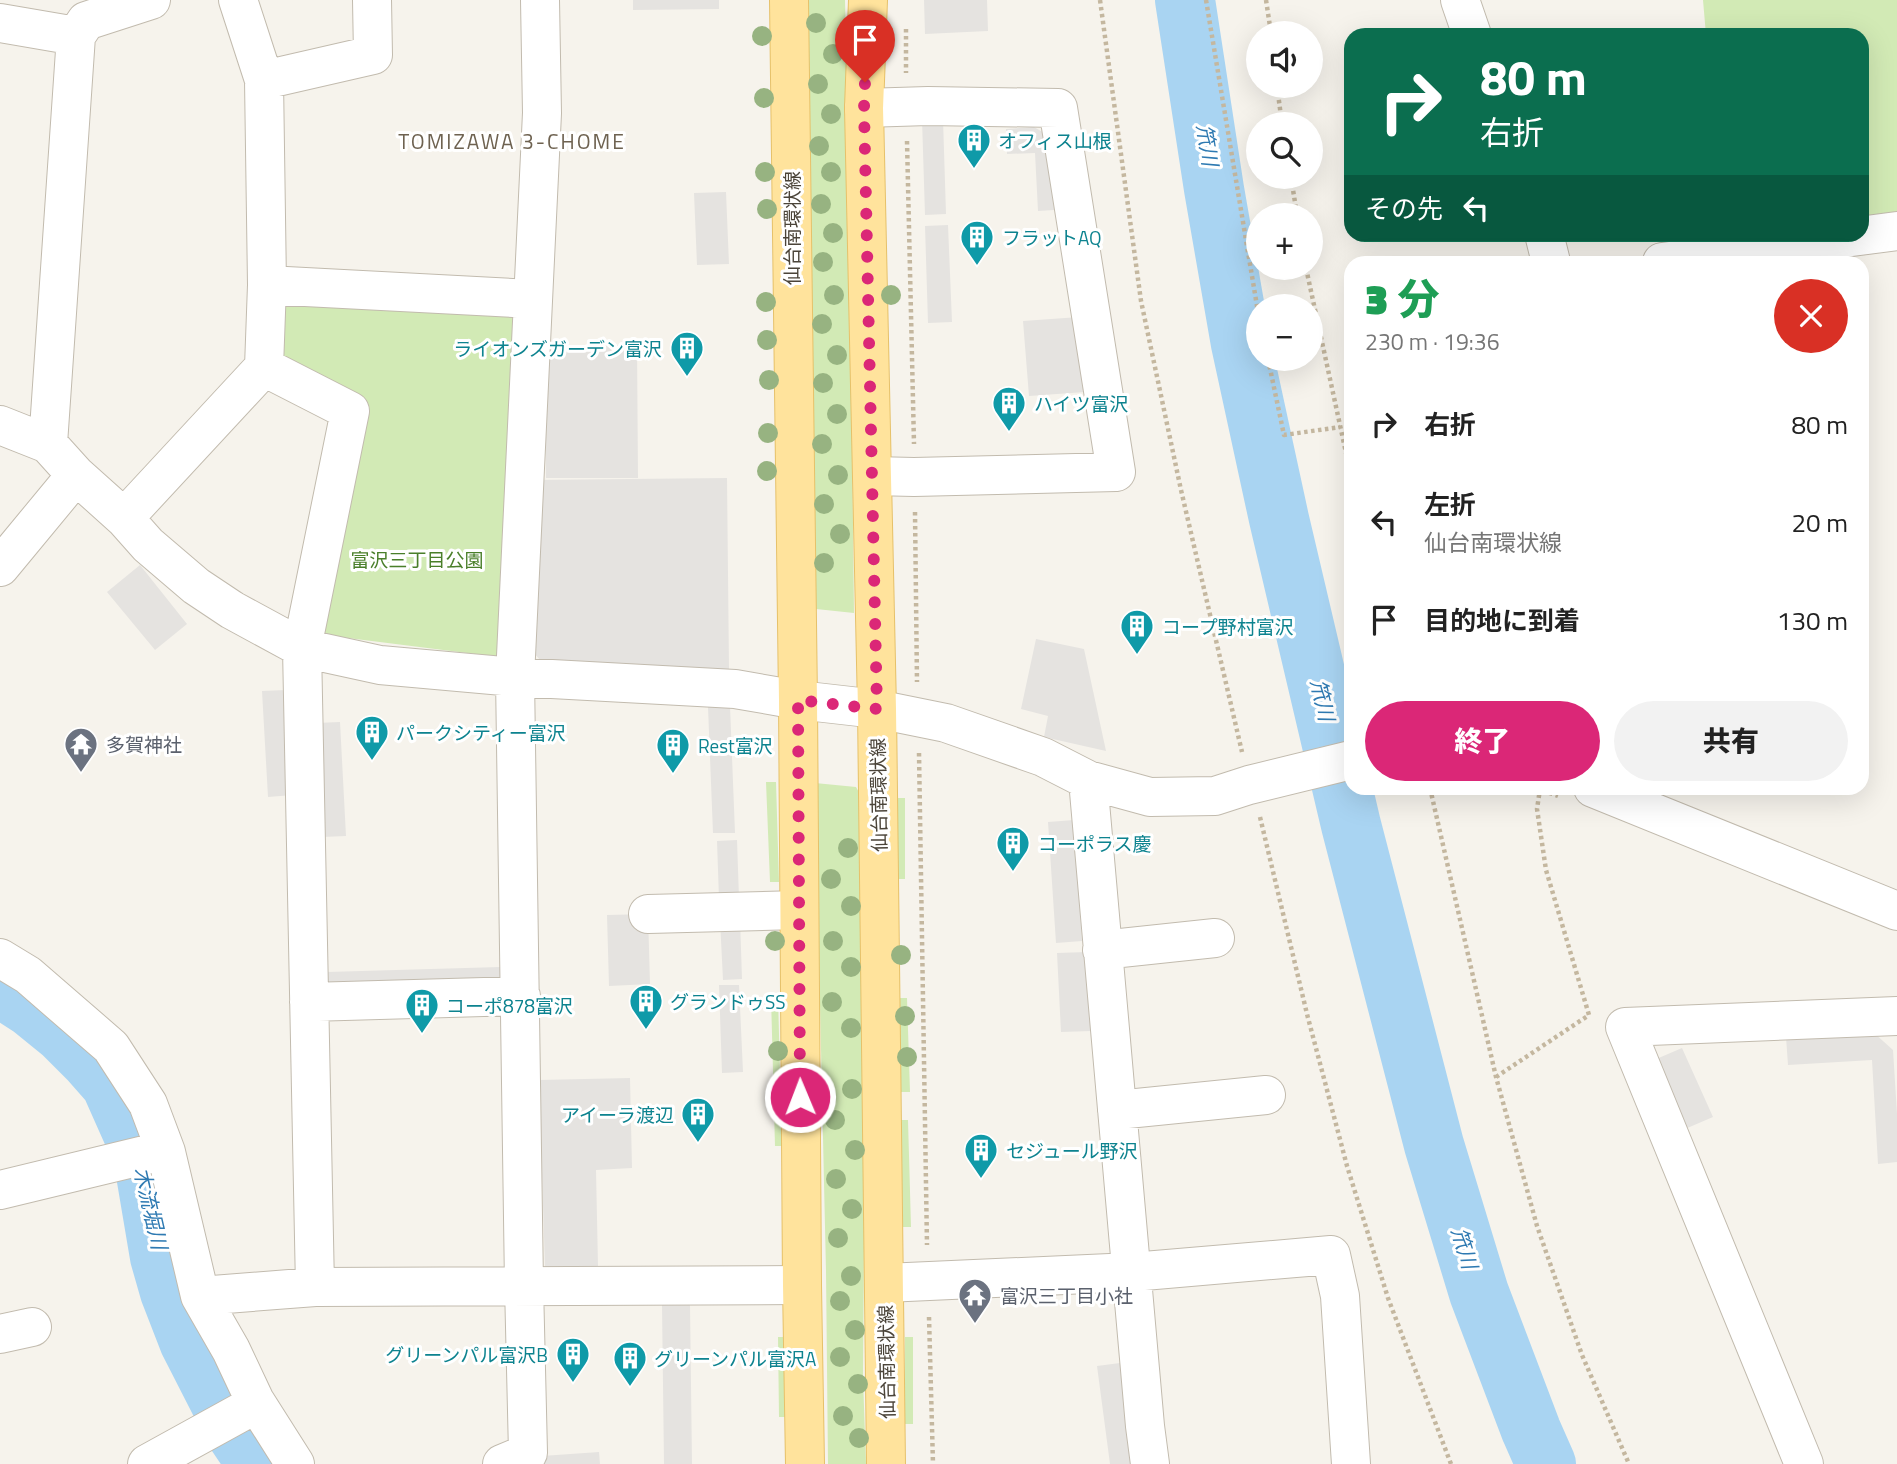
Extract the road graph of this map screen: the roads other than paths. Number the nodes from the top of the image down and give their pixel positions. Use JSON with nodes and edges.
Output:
{"nodes":[{"id":1,"x":151,"y":0,"type":"edge"},
{"id":2,"x":238,"y":0,"type":"edge"},
{"id":3,"x":372,"y":0,"type":"edge"},
{"id":4,"x":540,"y":0,"type":"edge"},
{"id":5,"x":789,"y":0,"type":"edge"},
{"id":6,"x":868,"y":0,"type":"edge"},
{"id":7,"x":1460,"y":0,"type":"edge"},
{"id":8,"x":0,"y":23,"type":"edge"},
{"id":9,"x":1470,"y":28,"type":"edge"},
{"id":10,"x":76,"y":36,"type":"junction"},
{"id":11,"x":264,"y":80,"type":"junction"},
{"id":12,"x":864,"y":108,"type":"junction"},
{"id":13,"x":1897,"y":231,"type":"edge"},
{"id":14,"x":1869,"y":236,"type":"edge"},
{"id":15,"x":1836,"y":242,"type":"edge"},
{"id":16,"x":1765,"y":255,"type":"edge"},
{"id":17,"x":267,"y":285,"type":"junction"},
{"id":18,"x":532,"y":299,"type":"junction"},
{"id":19,"x":264,"y":367,"type":"junction"},
{"id":20,"x":0,"y":425,"type":"edge"},
{"id":21,"x":48,"y":444,"type":"junction"},
{"id":22,"x":76,"y":475,"type":"junction"},
{"id":23,"x":873,"y":476,"type":"junction"},
{"id":24,"x":124,"y":518,"type":"junction"},
{"id":25,"x":0,"y":567,"type":"edge"},
{"id":26,"x":302,"y":648,"type":"junction"},
{"id":27,"x":515,"y":677,"type":"junction"},
{"id":28,"x":798,"y":700,"type":"junction"},
{"id":29,"x":877,"y":709,"type":"junction"},
{"id":30,"x":1344,"y":762,"type":"edge"},
{"id":31,"x":1088,"y":780,"type":"junction"},
{"id":32,"x":1610,"y":795,"type":"edge"},
{"id":33,"x":799,"y":910,"type":"junction"},
{"id":34,"x":1897,"y":911,"type":"edge"},
{"id":35,"x":648,"y":914,"type":"dead end"},
{"id":36,"x":1215,"y":938,"type":"dead end"},
{"id":37,"x":1102,"y":950,"type":"junction"},
{"id":38,"x":0,"y":958,"type":"edge"},
{"id":39,"x":521,"y":996,"type":"junction"},
{"id":40,"x":309,"y":1002,"type":"junction"},
{"id":41,"x":1897,"y":1016,"type":"edge"},
{"id":42,"x":1266,"y":1095,"type":"dead end"},
{"id":43,"x":1117,"y":1110,"type":"junction"},
{"id":44,"x":147,"y":1155,"type":"junction"},
{"id":45,"x":0,"y":1190,"type":"edge"},
{"id":46,"x":1132,"y":1272,"type":"junction"},
{"id":47,"x":885,"y":1283,"type":"junction"},
{"id":48,"x":524,"y":1285,"type":"junction"},
{"id":49,"x":802,"y":1285,"type":"junction"},
{"id":50,"x":314,"y":1287,"type":"junction"},
{"id":51,"x":200,"y":1296,"type":"junction"},
{"id":52,"x":239,"y":1413,"type":"junction"},
{"id":53,"x":147,"y":1464,"type":"edge"},
{"id":54,"x":295,"y":1464,"type":"edge"},
{"id":55,"x":502,"y":1464,"type":"edge"},
{"id":56,"x":806,"y":1464,"type":"edge"},
{"id":57,"x":887,"y":1464,"type":"edge"},
{"id":58,"x":1150,"y":1464,"type":"edge"},
{"id":59,"x":1351,"y":1464,"type":"edge"},
{"id":60,"x":1804,"y":1464,"type":"edge"}],
"edges":[{"from":1,"to":10,"type":"street"},
{"from":2,"to":11,"type":"street"},
{"from":3,"to":11,"type":"street"},
{"from":4,"to":18,"type":"street"},
{"from":5,"to":28,"type":"main road","name":"仙台南環状線"},
{"from":6,"to":12,"type":"main road","name":"仙台南環状線"},
{"from":7,"to":9,"type":"street"},
{"from":8,"to":10,"type":"street"},
{"from":10,"to":21,"type":"street"},
{"from":11,"to":17,"type":"street"},
{"from":12,"to":23,"type":"main road","name":"仙台南環状線"},
{"from":12,"to":23,"type":"street"},
{"from":13,"to":14,"type":"street"},
{"from":15,"to":16,"type":"street"},
{"from":17,"to":18,"type":"street"},
{"from":17,"to":19,"type":"street"},
{"from":18,"to":27,"type":"street"},
{"from":19,"to":24,"type":"street"},
{"from":19,"to":26,"type":"street"},
{"from":20,"to":21,"type":"street"},
{"from":21,"to":22,"type":"street"},
{"from":22,"to":24,"type":"street"},
{"from":22,"to":25,"type":"street"},
{"from":23,"to":29,"type":"main road","name":"仙台南環状線"},
{"from":24,"to":26,"type":"street"},
{"from":26,"to":27,"type":"street"},
{"from":26,"to":40,"type":"street"},
{"from":27,"to":28,"type":"street"},
{"from":27,"to":39,"type":"street"},
{"from":28,"to":29,"type":"street"},
{"from":28,"to":33,"type":"main road","name":"仙台南環状線"},
{"from":29,"to":31,"type":"street"},
{"from":29,"to":47,"type":"main road","name":"仙台南環状線"},
{"from":30,"to":31,"type":"street"},
{"from":31,"to":37,"type":"street"},
{"from":32,"to":34,"type":"street"},
{"from":33,"to":35,"type":"street"},
{"from":33,"to":49,"type":"main road","name":"仙台南環状線"},
{"from":36,"to":37,"type":"street"},
{"from":37,"to":43,"type":"street"},
{"from":38,"to":44,"type":"street"},
{"from":39,"to":40,"type":"street"},
{"from":39,"to":48,"type":"street"},
{"from":40,"to":50,"type":"street"},
{"from":41,"to":60,"type":"street"},
{"from":42,"to":43,"type":"street"},
{"from":43,"to":46,"type":"street"},
{"from":44,"to":45,"type":"street"},
{"from":44,"to":51,"type":"street"},
{"from":46,"to":47,"type":"street"},
{"from":46,"to":58,"type":"street"},
{"from":46,"to":59,"type":"street"},
{"from":47,"to":57,"type":"main road","name":"仙台南環状線"},
{"from":48,"to":49,"type":"street"},
{"from":48,"to":50,"type":"street"},
{"from":48,"to":55,"type":"street"},
{"from":49,"to":56,"type":"main road","name":"仙台南環状線"},
{"from":50,"to":51,"type":"street"},
{"from":51,"to":52,"type":"street"},
{"from":52,"to":53,"type":"street"},
{"from":52,"to":54,"type":"street"}]}
